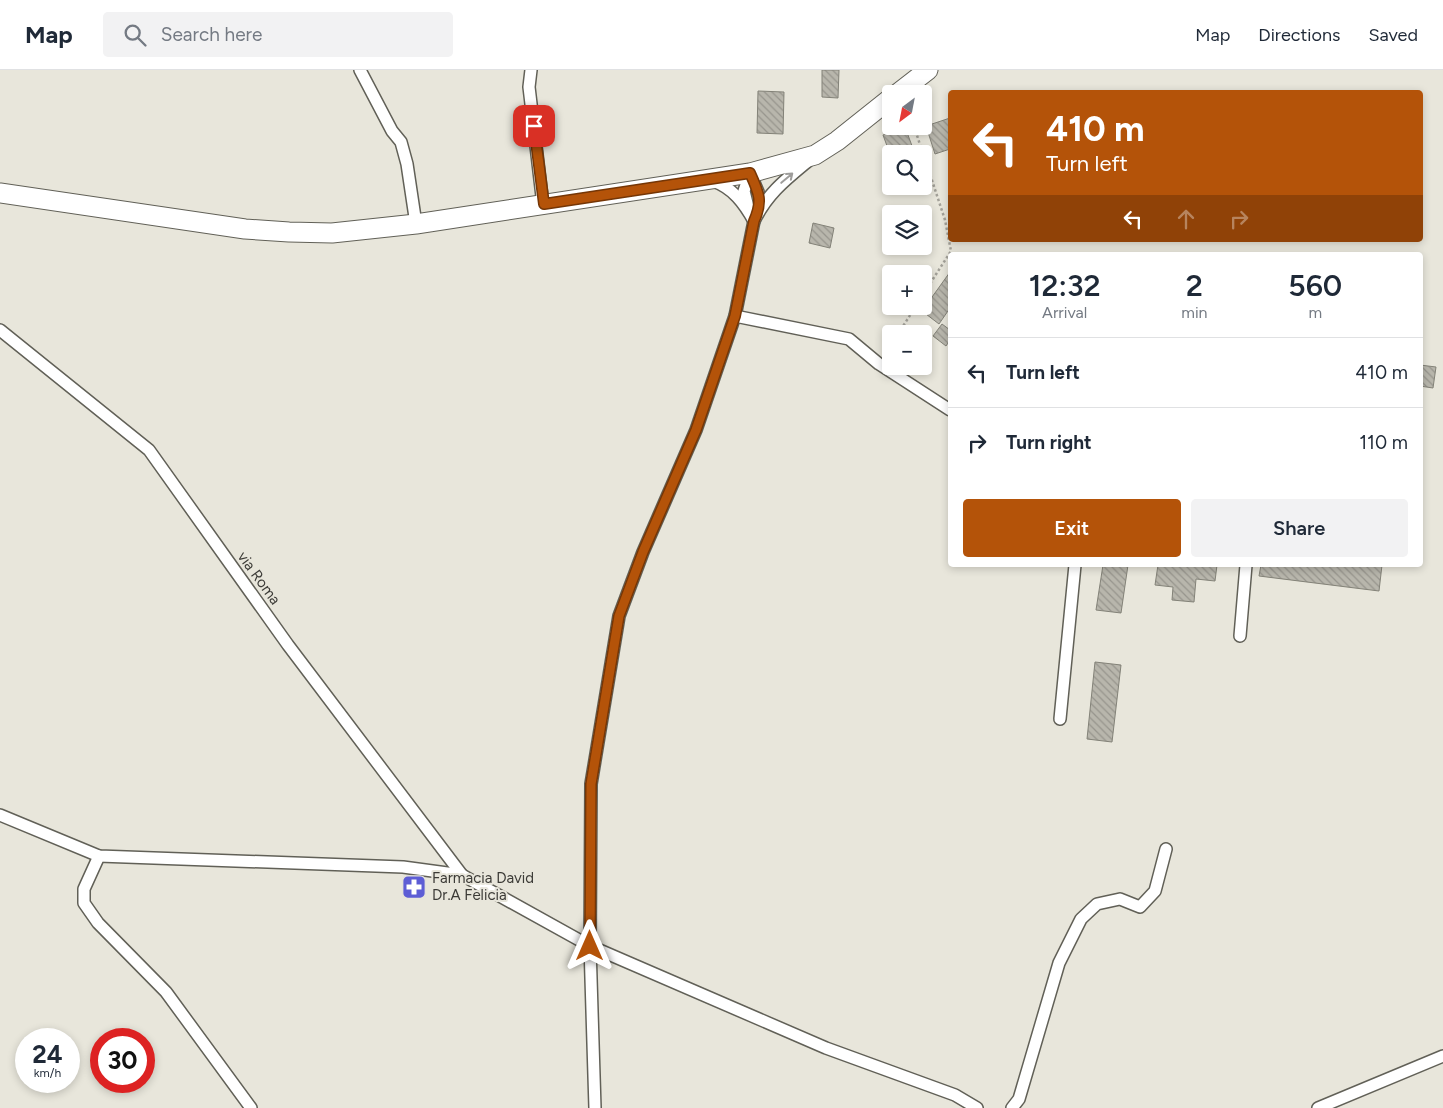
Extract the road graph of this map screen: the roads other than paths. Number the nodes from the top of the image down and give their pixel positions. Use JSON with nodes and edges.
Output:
{"nodes":[{"id":1,"x":360,"y":70,"type":"edge"},
{"id":2,"x":531,"y":70,"type":"edge"},
{"id":3,"x":928,"y":70,"type":"edge"},
{"id":4,"x":909,"y":85,"type":"edge"},
{"id":5,"x":882,"y":105,"type":"edge"},
{"id":6,"x":815,"y":155,"type":"junction"},
{"id":7,"x":750,"y":173,"type":"junction"},
{"id":8,"x":709,"y":180,"type":"junction"},
{"id":9,"x":0,"y":192,"type":"edge"},
{"id":10,"x":544,"y":204,"type":"junction"},
{"id":11,"x":754,"y":214,"type":"junction"},
{"id":12,"x":416,"y":224,"type":"junction"},
{"id":13,"x":735,"y":316,"type":"junction"},
{"id":14,"x":0,"y":330,"type":"edge"},
{"id":15,"x":948,"y":409,"type":"edge"},
{"id":16,"x":1075,"y":567,"type":"edge"},
{"id":17,"x":1246,"y":567,"type":"edge"},
{"id":18,"x":1240,"y":636,"type":"dead end"},
{"id":19,"x":1060,"y":719,"type":"dead end"},
{"id":20,"x":0,"y":814,"type":"edge"},
{"id":21,"x":1166,"y":849,"type":"dead end"},
{"id":22,"x":99,"y":856,"type":"junction"},
{"id":23,"x":462,"y":876,"type":"junction"},
{"id":24,"x":590,"y":946,"type":"junction"},
{"id":25,"x":1443,"y":1056,"type":"edge"},
{"id":26,"x":251,"y":1108,"type":"edge"},
{"id":27,"x":594,"y":1108,"type":"edge"},
{"id":28,"x":978,"y":1108,"type":"edge"},
{"id":29,"x":1012,"y":1108,"type":"edge"},
{"id":30,"x":1318,"y":1108,"type":"edge"}],
"edges":[{"from":1,"to":12,"type":"street"},
{"from":2,"to":10,"type":"street"},
{"from":3,"to":4,"type":"main road"},
{"from":5,"to":6,"type":"main road"},
{"from":6,"to":7,"type":"main road"},
{"from":11,"to":6,"type":"street","one_way":true},
{"from":7,"to":8,"type":"main road"},
{"from":7,"to":11,"type":"street"},
{"from":8,"to":10,"type":"main road"},
{"from":8,"to":11,"type":"street"},
{"from":9,"to":12,"type":"main road"},
{"from":10,"to":12,"type":"main road"},
{"from":11,"to":13,"type":"street"},
{"from":13,"to":15,"type":"street"},
{"from":13,"to":24,"type":"street"},
{"from":14,"to":23,"type":"street","name":"via Roma"},
{"from":16,"to":19,"type":"street"},
{"from":17,"to":18,"type":"street"},
{"from":20,"to":22,"type":"street"},
{"from":21,"to":29,"type":"street"},
{"from":22,"to":23,"type":"street"},
{"from":22,"to":26,"type":"street"},
{"from":23,"to":24,"type":"street"},
{"from":24,"to":27,"type":"street"},
{"from":24,"to":28,"type":"street"},
{"from":25,"to":30,"type":"street"}]}
